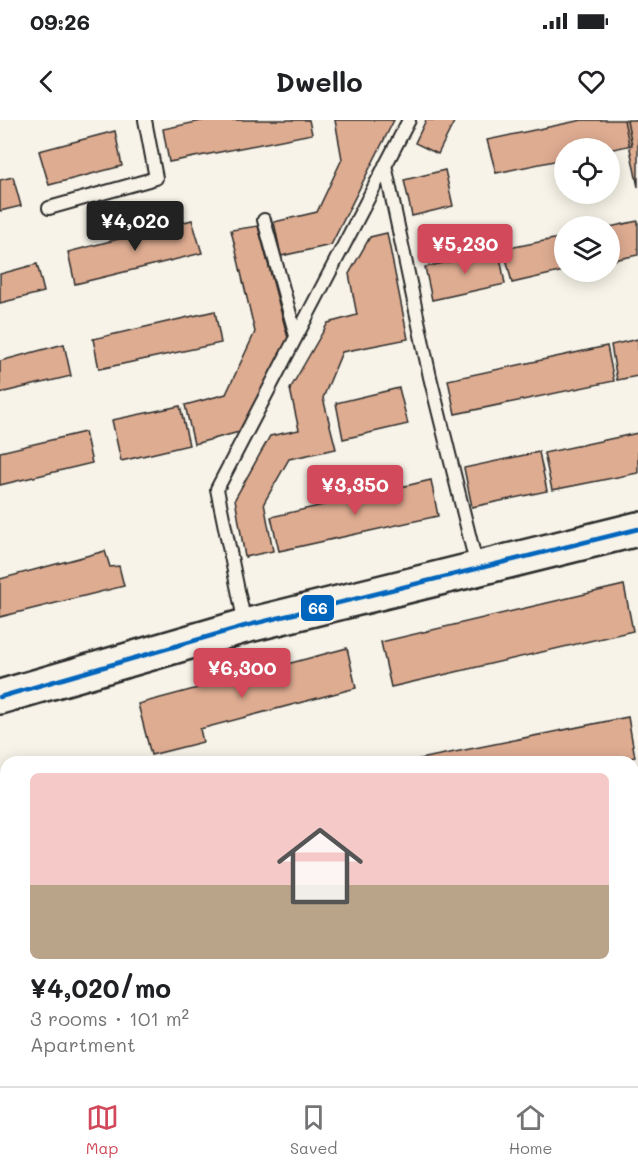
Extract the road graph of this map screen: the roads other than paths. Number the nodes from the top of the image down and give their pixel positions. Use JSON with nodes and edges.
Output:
{"nodes":[{"id":1,"x":145,"y":120,"type":"edge"},
{"id":2,"x":409,"y":120,"type":"edge"},
{"id":3,"x":385,"y":165,"type":"junction"},
{"id":4,"x":49,"y":208,"type":"dead end"},
{"id":5,"x":264,"y":220,"type":"dead end"},
{"id":6,"x":296,"y":336,"type":"junction"},
{"id":7,"x":638,"y":529,"type":"edge"},
{"id":8,"x":477,"y":568,"type":"junction"},
{"id":9,"x":245,"y":626,"type":"junction"},
{"id":10,"x":0,"y":697,"type":"edge"}],
"edges":[{"from":1,"to":4,"type":"lane"},
{"from":2,"to":3,"type":"lane"},
{"from":3,"to":6,"type":"lane"},
{"from":3,"to":8,"type":"lane"},
{"from":5,"to":6,"type":"lane"},
{"from":6,"to":9,"type":"lane"},
{"from":7,"to":8,"type":"main road"},
{"from":8,"to":9,"type":"main road"},
{"from":9,"to":10,"type":"main road"}]}
